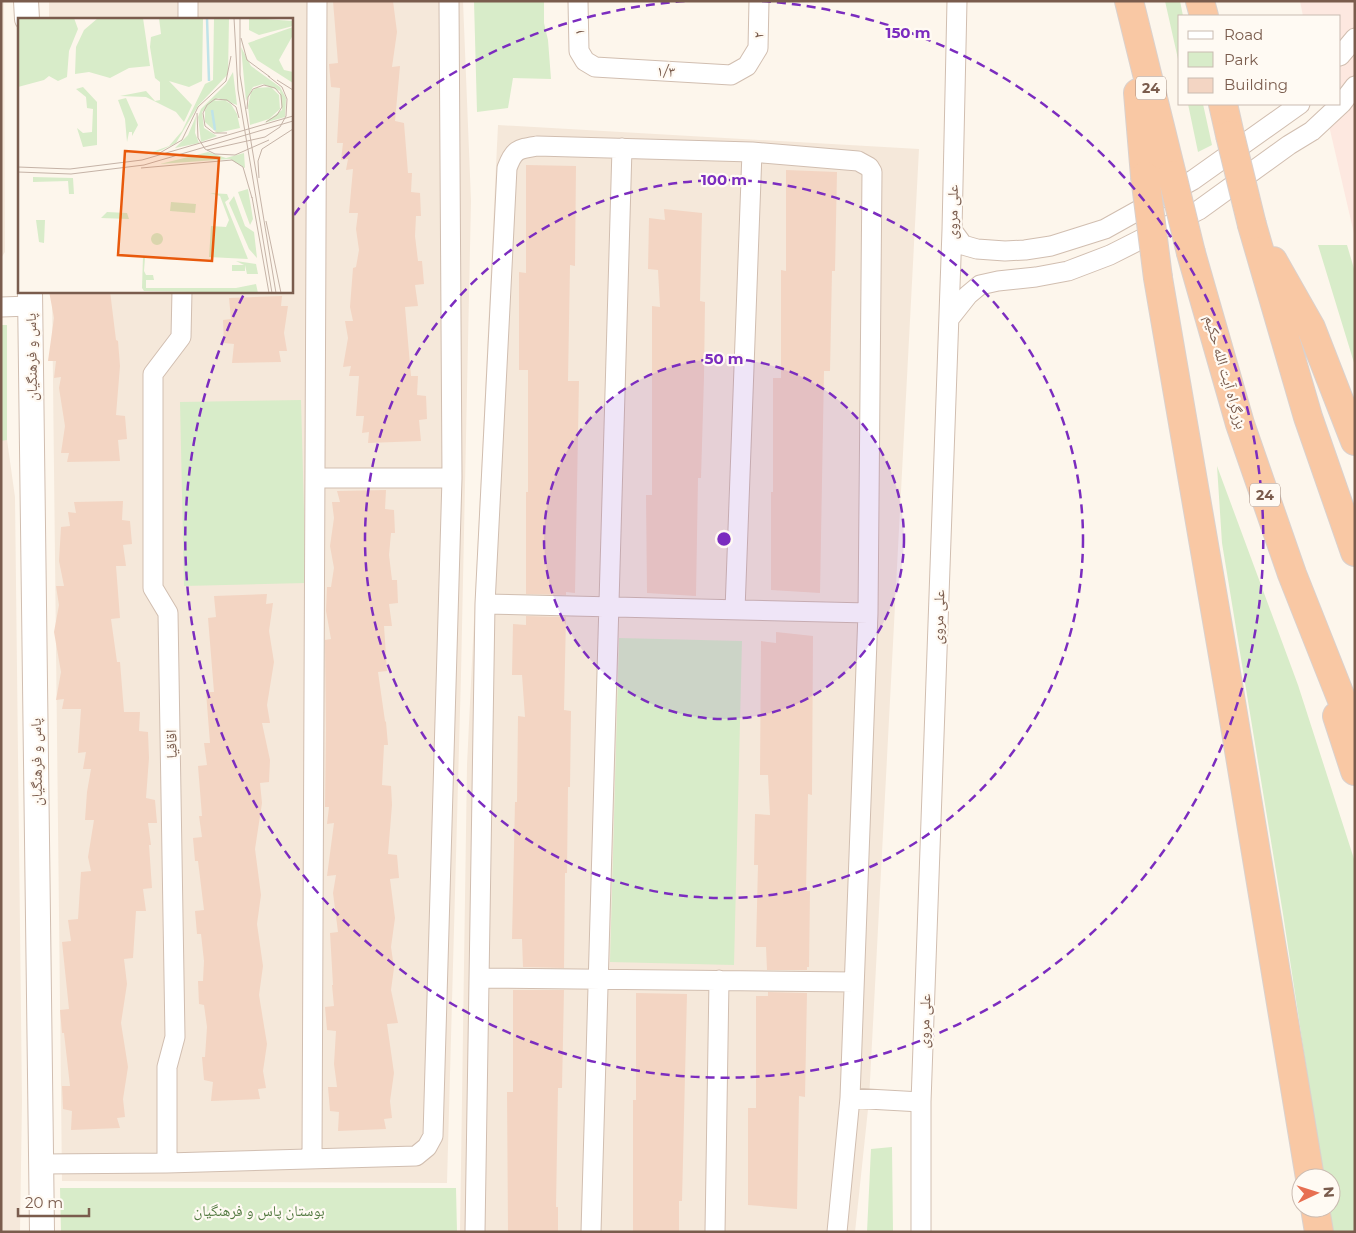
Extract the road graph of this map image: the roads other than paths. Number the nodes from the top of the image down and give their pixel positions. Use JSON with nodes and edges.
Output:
{"nodes":[{"id":1,"x":26,"y":1,"type":"edge"},
{"id":2,"x":188,"y":1,"type":"edge"},
{"id":3,"x":317,"y":1,"type":"edge"},
{"id":4,"x":449,"y":1,"type":"edge"},
{"id":5,"x":578,"y":1,"type":"edge"},
{"id":6,"x":759,"y":1,"type":"edge"},
{"id":7,"x":957,"y":1,"type":"edge"},
{"id":8,"x":1200,"y":1,"type":"edge"},
{"id":9,"x":1130,"y":6,"type":"edge"},
{"id":10,"x":1204,"y":15,"type":"edge"},
{"id":11,"x":27,"y":18,"type":"edge"},
{"id":12,"x":188,"y":18,"type":"edge"},
{"id":13,"x":1354,"y":41,"type":"edge"},
{"id":14,"x":1341,"y":55,"type":"edge"},
{"id":15,"x":584,"y":61,"type":"joint"},
{"id":16,"x":747,"y":66,"type":"joint"},
{"id":17,"x":1355,"y":86,"type":"edge"},
{"id":18,"x":1341,"y":104,"type":"edge"},
{"id":19,"x":1223,"y":105,"type":"edge"},
{"id":20,"x":1299,"y":105,"type":"edge"},
{"id":21,"x":1340,"y":105,"type":"edge"},
{"id":22,"x":622,"y":148,"type":"junction"},
{"id":23,"x":752,"y":152,"type":"junction"},
{"id":24,"x":1252,"y":225,"type":"junction"},
{"id":25,"x":952,"y":230,"type":"junction"},
{"id":26,"x":182,"y":292,"type":"edge"},
{"id":27,"x":30,"y":299,"type":"edge"},
{"id":28,"x":1,"y":307,"type":"edge"},
{"id":29,"x":949,"y":319,"type":"junction"},
{"id":30,"x":1355,"y":441,"type":"edge"},
{"id":31,"x":315,"y":478,"type":"junction"},
{"id":32,"x":452,"y":478,"type":"junction"},
{"id":33,"x":1355,"y":552,"type":"edge"},
{"id":34,"x":1292,"y":574,"type":"junction"},
{"id":35,"x":485,"y":604,"type":"junction"},
{"id":36,"x":609,"y":607,"type":"junction"},
{"id":37,"x":735,"y":610,"type":"junction"},
{"id":38,"x":868,"y":613,"type":"junction"},
{"id":39,"x":1355,"y":733,"type":"edge"},
{"id":40,"x":1355,"y":771,"type":"edge"},
{"id":41,"x":479,"y":978,"type":"junction"},
{"id":42,"x":598,"y":979,"type":"junction"},
{"id":43,"x":719,"y":980,"type":"junction"},
{"id":44,"x":854,"y":982,"type":"junction"},
{"id":45,"x":850,"y":1098,"type":"junction"},
{"id":46,"x":921,"y":1102,"type":"junction"},
{"id":47,"x":312,"y":1158,"type":"junction"},
{"id":48,"x":167,"y":1163,"type":"junction"},
{"id":49,"x":42,"y":1164,"type":"junction"},
{"id":50,"x":1308,"y":1168,"type":"edge"},
{"id":51,"x":1317,"y":1218,"type":"edge"},
{"id":52,"x":42,"y":1232,"type":"edge"},
{"id":53,"x":474,"y":1232,"type":"edge"},
{"id":54,"x":591,"y":1232,"type":"edge"},
{"id":55,"x":714,"y":1232,"type":"edge"},
{"id":56,"x":837,"y":1232,"type":"edge"},
{"id":57,"x":920,"y":1232,"type":"edge"},
{"id":58,"x":1319,"y":1232,"type":"edge"}],
"edges":[{"from":1,"to":11,"type":"street"},
{"from":2,"to":12,"type":"street"},
{"from":3,"to":31,"type":"street"},
{"from":4,"to":32,"type":"street"},
{"from":5,"to":15,"type":"street","name":"۱"},
{"from":6,"to":16,"type":"street","name":"۲"},
{"from":7,"to":25,"type":"street","name":"علی مروی"},
{"from":8,"to":10,"type":"highway"},
{"from":9,"to":34,"type":"highway","name":"بزرگراه آیت الله حکیم","number":"24","bridge":true},
{"from":9,"to":50,"type":"highway","bridge":true},
{"from":13,"to":14,"type":"street"},
{"from":15,"to":16,"type":"street","name":"۱/۳"},
{"from":17,"to":18,"type":"street"},
{"from":19,"to":24,"type":"highway","bridge":true},
{"from":20,"to":25,"type":"street"},
{"from":21,"to":29,"type":"street"},
{"from":22,"to":23,"type":"street"},
{"from":22,"to":35,"type":"street"},
{"from":22,"to":36,"type":"street"},
{"from":23,"to":37,"type":"street"},
{"from":23,"to":38,"type":"street"},
{"from":24,"to":30,"type":"highway"},
{"from":24,"to":33,"type":"highway"},
{"from":25,"to":29,"type":"street","name":"علی مروی"},
{"from":26,"to":48,"type":"street","name":"اقاقیا"},
{"from":27,"to":28,"type":"street"},
{"from":27,"to":49,"type":"street","name":"پاس و فرهنگیان"},
{"from":29,"to":46,"type":"street","name":"علی مروی"},
{"from":31,"to":32,"type":"street"},
{"from":31,"to":47,"type":"street"},
{"from":32,"to":47,"type":"street"},
{"from":34,"to":39,"type":"highway","name":"بزرگراه آیت الله حکیم","number":"24"},
{"from":34,"to":40,"type":"highway"},
{"from":35,"to":36,"type":"street"},
{"from":35,"to":41,"type":"street"},
{"from":36,"to":37,"type":"street"},
{"from":36,"to":42,"type":"street"},
{"from":37,"to":38,"type":"street"},
{"from":38,"to":44,"type":"street"},
{"from":41,"to":42,"type":"street"},
{"from":41,"to":53,"type":"street"},
{"from":42,"to":43,"type":"street"},
{"from":42,"to":54,"type":"street"},
{"from":43,"to":44,"type":"street"},
{"from":43,"to":55,"type":"street"},
{"from":44,"to":45,"type":"street"},
{"from":45,"to":46,"type":"street"},
{"from":45,"to":56,"type":"street"},
{"from":46,"to":57,"type":"street","name":"علی مروی"},
{"from":47,"to":48,"type":"street"},
{"from":48,"to":49,"type":"street"},
{"from":49,"to":52,"type":"street","name":"پاس و فرهنگیان"},
{"from":51,"to":58,"type":"highway"}]}
